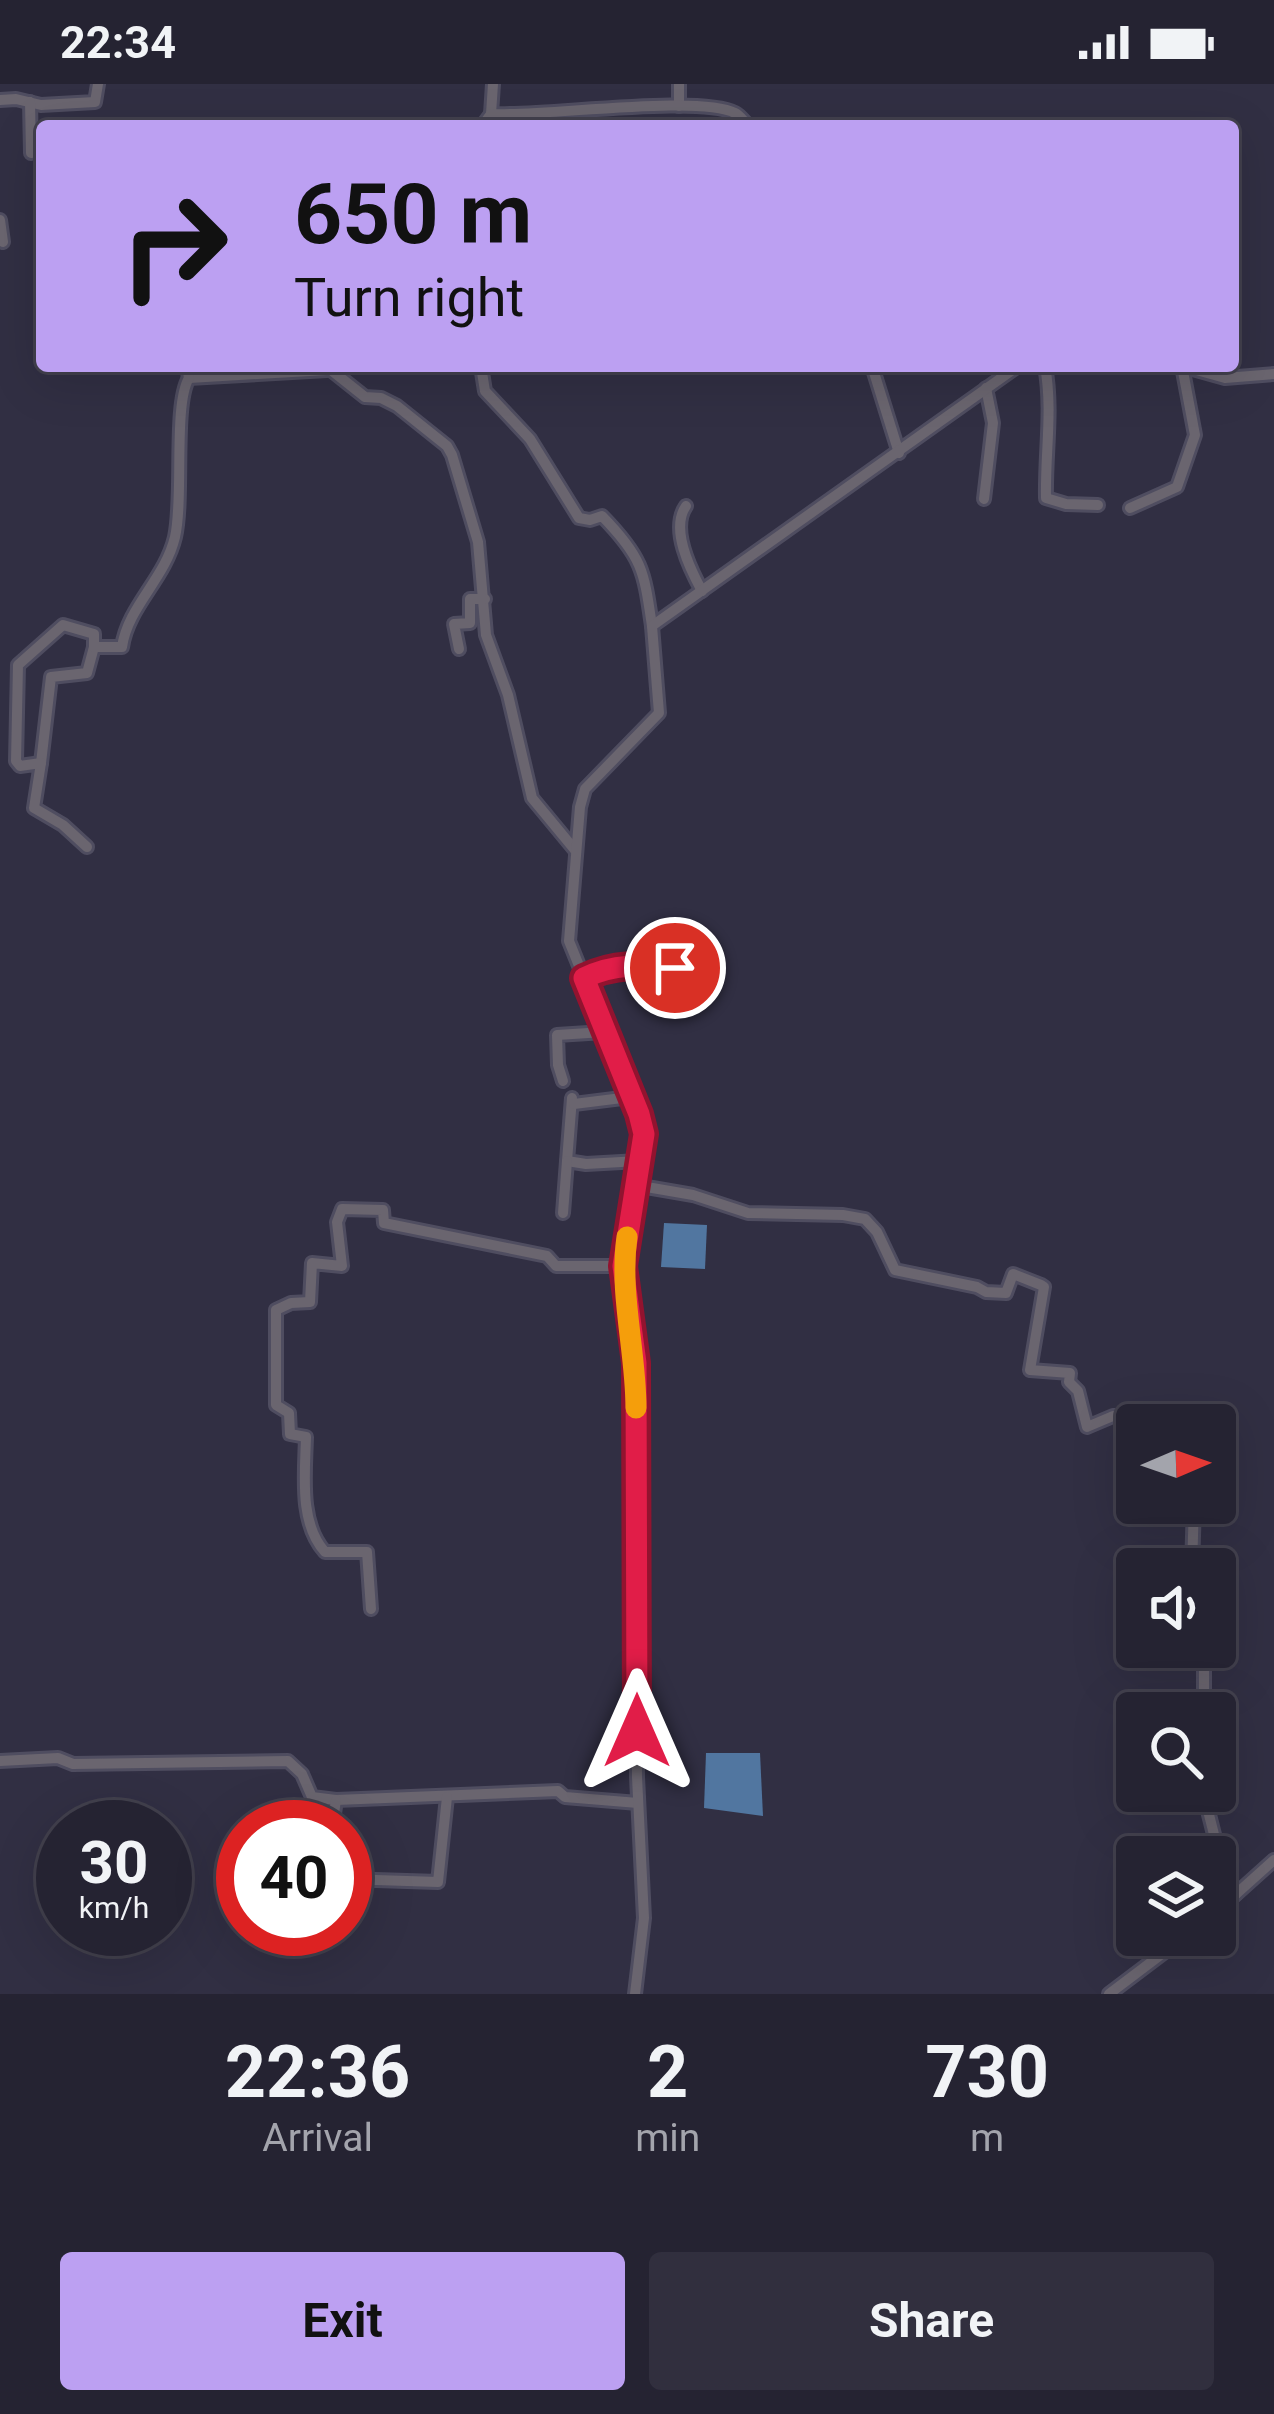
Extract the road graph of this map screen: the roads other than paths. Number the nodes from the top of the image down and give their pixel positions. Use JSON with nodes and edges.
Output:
{"nodes":[{"id":1,"x":98,"y":84,"type":"edge"},
{"id":2,"x":493,"y":84,"type":"edge"},
{"id":3,"x":679,"y":84,"type":"edge"},
{"id":4,"x":0,"y":100,"type":"edge"},
{"id":5,"x":30,"y":102,"type":"junction"},
{"id":6,"x":679,"y":106,"type":"junction"},
{"id":7,"x":490,"y":114,"type":"junction"},
{"id":8,"x":486,"y":120,"type":"edge"},
{"id":9,"x":742,"y":120,"type":"edge"},
{"id":10,"x":36,"y":152,"type":"edge"},
{"id":11,"x":0,"y":220,"type":"edge"},
{"id":12,"x":3,"y":242,"type":"edge"},
{"id":13,"x":188,"y":372,"type":"edge"},
{"id":14,"x":331,"y":372,"type":"edge"},
{"id":15,"x":482,"y":372,"type":"edge"},
{"id":16,"x":874,"y":372,"type":"edge"},
{"id":17,"x":1009,"y":372,"type":"edge"},
{"id":18,"x":1046,"y":372,"type":"edge"},
{"id":19,"x":1183,"y":372,"type":"edge"},
{"id":20,"x":1204,"y":372,"type":"edge"},
{"id":21,"x":1274,"y":374,"type":"edge"},
{"id":22,"x":986,"y":388,"type":"junction"},
{"id":23,"x":898,"y":453,"type":"junction"},
{"id":24,"x":984,"y":499,"type":"dead end"},
{"id":25,"x":1098,"y":505,"type":"dead end"},
{"id":26,"x":686,"y":506,"type":"dead end"},
{"id":27,"x":1130,"y":508,"type":"dead end"},
{"id":28,"x":702,"y":592,"type":"junction"},
{"id":29,"x":485,"y":598,"type":"junction"},
{"id":30,"x":652,"y":626,"type":"junction"},
{"id":31,"x":94,"y":647,"type":"junction"},
{"id":32,"x":459,"y":649,"type":"dead end"},
{"id":33,"x":41,"y":763,"type":"junction"},
{"id":34,"x":86,"y":848,"type":"dead end"},
{"id":35,"x":575,"y":850,"type":"junction"},
{"id":36,"x":710,"y":971,"type":"dead end"},
{"id":37,"x":584,"y":978,"type":"junction"},
{"id":38,"x":604,"y":1032,"type":"junction"},
{"id":39,"x":563,"y":1081,"type":"dead end"},
{"id":40,"x":630,"y":1097,"type":"junction"},
{"id":41,"x":567,"y":1161,"type":"junction"},
{"id":42,"x":639,"y":1161,"type":"junction"},
{"id":43,"x":635,"y":1185,"type":"junction"},
{"id":44,"x":563,"y":1213,"type":"dead end"},
{"id":45,"x":623,"y":1266,"type":"junction"},
{"id":46,"x":1116,"y":1417,"type":"edge"},
{"id":47,"x":371,"y":1609,"type":"dead end"},
{"id":48,"x":0,"y":1761,"type":"edge"},
{"id":49,"x":448,"y":1797,"type":"junction"},
{"id":50,"x":336,"y":1800,"type":"joint"},
{"id":51,"x":638,"y":1803,"type":"junction"},
{"id":52,"x":1274,"y":1860,"type":"edge"},
{"id":53,"x":372,"y":1880,"type":"edge"},
{"id":54,"x":1236,"y":1894,"type":"edge"},
{"id":55,"x":1160,"y":1956,"type":"edge"},
{"id":56,"x":1114,"y":1992,"type":"edge"},
{"id":57,"x":634,"y":1994,"type":"edge"}],
"edges":[{"from":1,"to":5,"type":"street"},
{"from":2,"to":7,"type":"street"},
{"from":3,"to":6,"type":"street"},
{"from":4,"to":5,"type":"street"},
{"from":5,"to":10,"type":"street"},
{"from":6,"to":7,"type":"street"},
{"from":6,"to":9,"type":"street"},
{"from":7,"to":8,"type":"street"},
{"from":11,"to":12,"type":"street"},
{"from":13,"to":31,"type":"street"},
{"from":14,"to":29,"type":"street"},
{"from":15,"to":30,"type":"street"},
{"from":16,"to":23,"type":"street"},
{"from":17,"to":22,"type":"street"},
{"from":18,"to":25,"type":"street"},
{"from":19,"to":27,"type":"street"},
{"from":20,"to":21,"type":"street"},
{"from":22,"to":23,"type":"street"},
{"from":22,"to":24,"type":"street"},
{"from":23,"to":28,"type":"street"},
{"from":26,"to":28,"type":"street"},
{"from":28,"to":30,"type":"street"},
{"from":29,"to":32,"type":"street"},
{"from":29,"to":35,"type":"street"},
{"from":30,"to":35,"type":"street"},
{"from":31,"to":33,"type":"street"},
{"from":31,"to":33,"type":"street"},
{"from":33,"to":34,"type":"street"},
{"from":35,"to":37,"type":"street"},
{"from":36,"to":37,"type":"street"},
{"from":37,"to":38,"type":"street"},
{"from":38,"to":39,"type":"street"},
{"from":38,"to":40,"type":"street"},
{"from":40,"to":41,"type":"street"},
{"from":40,"to":42,"type":"street"},
{"from":41,"to":42,"type":"street"},
{"from":41,"to":44,"type":"street"},
{"from":42,"to":43,"type":"street"},
{"from":43,"to":45,"type":"street"},
{"from":43,"to":46,"type":"street"},
{"from":45,"to":47,"type":"street"},
{"from":45,"to":51,"type":"street"},
{"from":48,"to":50,"type":"street"},
{"from":49,"to":50,"type":"street"},
{"from":49,"to":51,"type":"street"},
{"from":49,"to":53,"type":"street"},
{"from":51,"to":57,"type":"street"},
{"from":52,"to":54,"type":"street"},
{"from":55,"to":56,"type":"street"}]}
